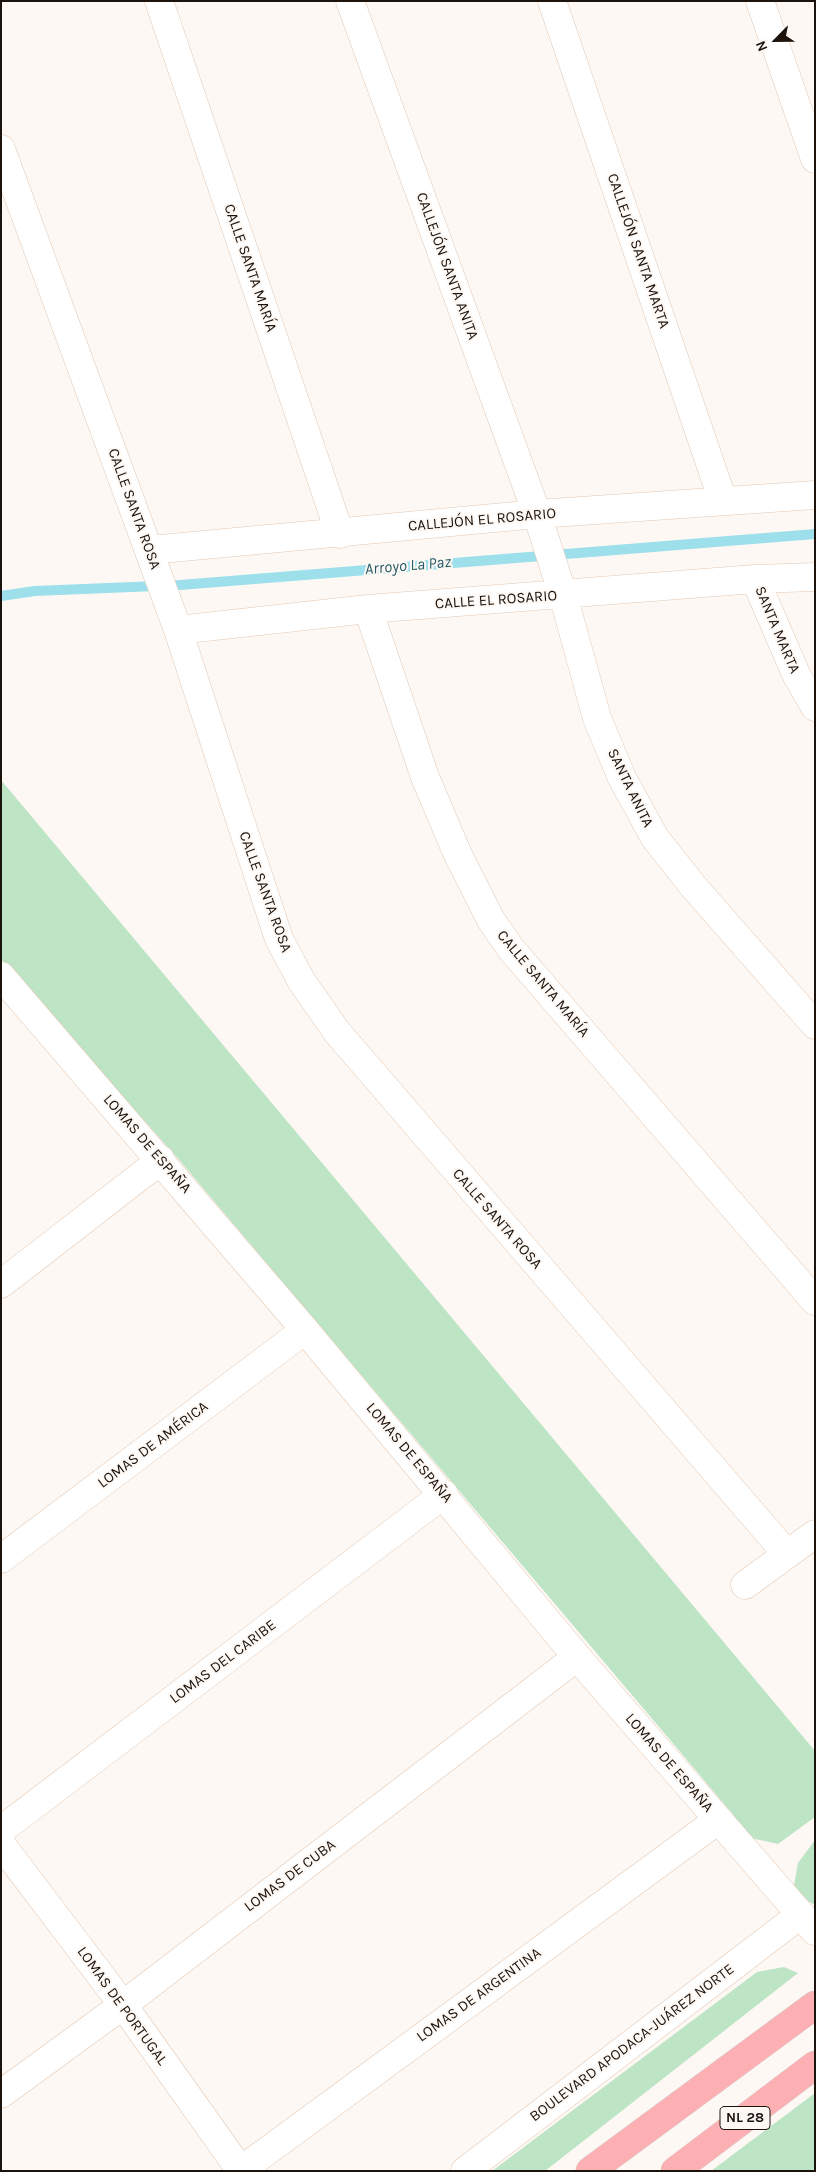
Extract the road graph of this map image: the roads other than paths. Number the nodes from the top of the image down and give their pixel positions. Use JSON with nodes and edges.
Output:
{"nodes":[{"id":1,"x":159,"y":1,"type":"edge"},
{"id":2,"x":350,"y":1,"type":"edge"},
{"id":3,"x":552,"y":1,"type":"edge"},
{"id":4,"x":760,"y":1,"type":"edge"},
{"id":5,"x":1,"y":150,"type":"edge"},
{"id":6,"x":815,"y":158,"type":"edge"},
{"id":7,"x":815,"y":495,"type":"edge"},
{"id":8,"x":723,"y":502,"type":"junction"},
{"id":9,"x":540,"y":523,"type":"junction"},
{"id":10,"x":340,"y":534,"type":"junction"},
{"id":11,"x":153,"y":560,"type":"junction"},
{"id":12,"x":815,"y":576,"type":"edge"},
{"id":13,"x":755,"y":579,"type":"junction"},
{"id":14,"x":561,"y":589,"type":"junction"},
{"id":15,"x":368,"y":609,"type":"junction"},
{"id":16,"x":175,"y":622,"type":"junction"},
{"id":17,"x":815,"y":708,"type":"edge"},
{"id":18,"x":3,"y":981,"type":"edge"},
{"id":19,"x":815,"y":1025,"type":"edge"},
{"id":20,"x":161,"y":1160,"type":"junction"},
{"id":21,"x":1,"y":1284,"type":"edge"},
{"id":22,"x":815,"y":1301,"type":"edge"},
{"id":23,"x":305,"y":1330,"type":"junction"},
{"id":24,"x":444,"y":1494,"type":"junction"},
{"id":25,"x":815,"y":1534,"type":"edge"},
{"id":26,"x":787,"y":1554,"type":"junction"},
{"id":27,"x":1,"y":1559,"type":"edge"},
{"id":28,"x":745,"y":1585,"type":"dead end"},
{"id":29,"x":577,"y":1657,"type":"junction"},
{"id":30,"x":718,"y":1820,"type":"junction"},
{"id":31,"x":1,"y":1830,"type":"edge"},
{"id":32,"x":1,"y":1844,"type":"edge"},
{"id":33,"x":807,"y":1923,"type":"edge"},
{"id":34,"x":123,"y":2005,"type":"junction"},
{"id":35,"x":815,"y":2005,"type":"edge"},
{"id":36,"x":815,"y":2065,"type":"edge"},
{"id":37,"x":1,"y":2094,"type":"edge"},
{"id":38,"x":240,"y":2171,"type":"edge"},
{"id":39,"x":465,"y":2171,"type":"edge"},
{"id":40,"x":590,"y":2171,"type":"edge"},
{"id":41,"x":676,"y":2171,"type":"edge"}],
"edges":[{"from":1,"to":10,"type":"street","name":"CALLE SANTA MARÍA"},
{"from":2,"to":9,"type":"street","name":"CALLEJÓN SANTA ANITA"},
{"from":3,"to":8,"type":"street","name":"CALLEJÓN SANTA MARTA"},
{"from":4,"to":6,"type":"street"},
{"from":5,"to":11,"type":"street","name":"CALLE SANTA ROSA"},
{"from":7,"to":8,"type":"street","name":"CALLEJÓN EL ROSARIO"},
{"from":8,"to":9,"type":"street","name":"CALLEJÓN EL ROSARIO"},
{"from":9,"to":10,"type":"street","name":"CALLEJÓN EL ROSARIO"},
{"from":9,"to":14,"type":"street","name":"SANTA ANITA"},
{"from":10,"to":11,"type":"street","name":"CALLEJÓN EL ROSARIO"},
{"from":11,"to":16,"type":"street","name":"CALLE SANTA ROSA"},
{"from":12,"to":13,"type":"street","name":"CALLE EL ROSARIO"},
{"from":13,"to":14,"type":"street","name":"CALLE EL ROSARIO"},
{"from":13,"to":17,"type":"street","name":"SANTA MARTA"},
{"from":14,"to":15,"type":"street","name":"CALLE EL ROSARIO"},
{"from":14,"to":19,"type":"street","name":"SANTA ANITA"},
{"from":15,"to":16,"type":"street","name":"CALLE EL ROSARIO"},
{"from":15,"to":22,"type":"street","name":"CALLE SANTA MARÍA"},
{"from":16,"to":26,"type":"street","name":"CALLE SANTA ROSA"},
{"from":18,"to":20,"type":"street","name":"LOMAS DE ESPAÑA"},
{"from":20,"to":21,"type":"street"},
{"from":20,"to":23,"type":"street","name":"LOMAS DE ESPAÑA"},
{"from":23,"to":24,"type":"street","name":"LOMAS DE ESPAÑA"},
{"from":23,"to":27,"type":"street","name":"LOMAS DE AMÉRICA"},
{"from":24,"to":29,"type":"street","name":"LOMAS DE ESPAÑA"},
{"from":24,"to":31,"type":"street","name":"LOMAS DEL CARIBE"},
{"from":25,"to":26,"type":"street"},
{"from":26,"to":28,"type":"street"},
{"from":29,"to":30,"type":"street","name":"LOMAS DE ESPAÑA"},
{"from":29,"to":34,"type":"street","name":"LOMAS DE CUBA"},
{"from":30,"to":33,"type":"street","name":"LOMAS DE ESPAÑA"},
{"from":30,"to":38,"type":"street","name":"LOMAS DE ARGENTINA"},
{"from":32,"to":34,"type":"street","name":"LOMAS DE PORTUGAL"},
{"from":33,"to":39,"type":"street","name":"BOULEVARD APODACA-JUÁREZ NORTE"},
{"from":34,"to":37,"type":"street","name":"LOMAS DE CUBA"},
{"from":34,"to":38,"type":"street","name":"LOMAS DE PORTUGAL"},
{"from":35,"to":40,"type":"main road"},
{"from":36,"to":41,"type":"main road","number":"NL 28"}]}
